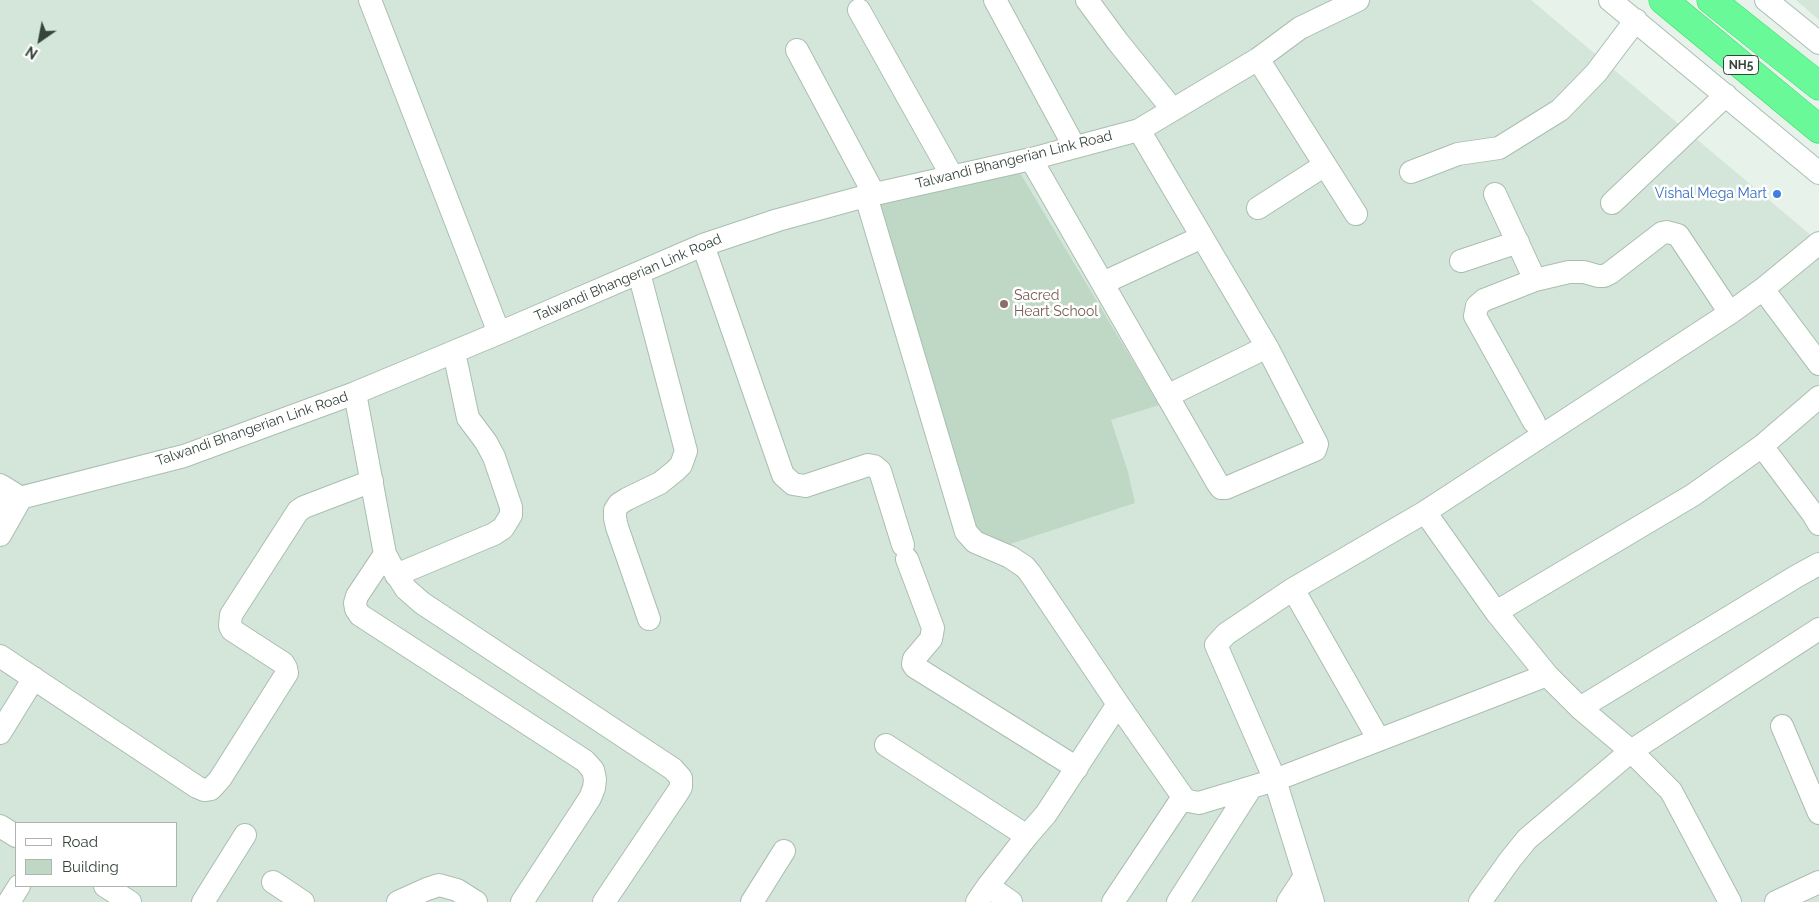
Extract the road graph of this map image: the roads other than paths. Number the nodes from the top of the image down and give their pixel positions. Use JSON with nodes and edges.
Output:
{"nodes":[{"id":1,"x":370,"y":0,"type":"edge"},
{"id":2,"x":995,"y":0,"type":"edge"},
{"id":3,"x":1087,"y":0,"type":"edge"},
{"id":4,"x":1358,"y":0,"type":"edge"},
{"id":5,"x":1610,"y":0,"type":"edge"},
{"id":6,"x":1663,"y":0,"type":"edge"},
{"id":7,"x":1711,"y":0,"type":"edge"},
{"id":8,"x":1766,"y":0,"type":"edge"},
{"id":9,"x":859,"y":10,"type":"dead end"},
{"id":10,"x":1636,"y":20,"type":"junction"},
{"id":11,"x":1814,"y":31,"type":"edge"},
{"id":12,"x":797,"y":50,"type":"dead end"},
{"id":13,"x":1258,"y":59,"type":"junction"},
{"id":14,"x":1819,"y":86,"type":"edge"},
{"id":15,"x":1726,"y":95,"type":"junction"},
{"id":16,"x":1173,"y":110,"type":"junction"},
{"id":17,"x":1819,"y":129,"type":"edge"},
{"id":18,"x":1139,"y":130,"type":"junction"},
{"id":19,"x":1074,"y":146,"type":"junction"},
{"id":20,"x":1030,"y":159,"type":"junction"},
{"id":21,"x":1325,"y":166,"type":"junction"},
{"id":22,"x":1411,"y":172,"type":"dead end"},
{"id":23,"x":1819,"y":173,"type":"edge"},
{"id":24,"x":952,"y":176,"type":"junction"},
{"id":25,"x":1495,"y":194,"type":"dead end"},
{"id":26,"x":870,"y":195,"type":"junction"},
{"id":27,"x":1612,"y":203,"type":"dead end"},
{"id":28,"x":1258,"y":208,"type":"dead end"},
{"id":29,"x":1356,"y":214,"type":"dead end"},
{"id":30,"x":1202,"y":237,"type":"junction"},
{"id":31,"x":1518,"y":242,"type":"junction"},
{"id":32,"x":1819,"y":243,"type":"edge"},
{"id":33,"x":703,"y":244,"type":"junction"},
{"id":34,"x":1462,"y":260,"type":"dead end"},
{"id":35,"x":639,"y":273,"type":"junction"},
{"id":36,"x":1536,"y":280,"type":"junction"},
{"id":37,"x":1103,"y":283,"type":"junction"},
{"id":38,"x":1763,"y":289,"type":"junction"},
{"id":39,"x":1730,"y":313,"type":"junction"},
{"id":40,"x":499,"y":333,"type":"junction"},
{"id":41,"x":1267,"y":346,"type":"junction"},
{"id":42,"x":454,"y":352,"type":"junction"},
{"id":43,"x":1819,"y":364,"type":"edge"},
{"id":44,"x":355,"y":393,"type":"junction"},
{"id":45,"x":1167,"y":396,"type":"junction"},
{"id":46,"x":1819,"y":397,"type":"edge"},
{"id":47,"x":1534,"y":422,"type":"dead end"},
{"id":48,"x":1762,"y":446,"type":"junction"},
{"id":49,"x":372,"y":481,"type":"junction"},
{"id":50,"x":0,"y":485,"type":"edge"},
{"id":51,"x":10,"y":501,"type":"edge"},
{"id":52,"x":1425,"y":512,"type":"junction"},
{"id":53,"x":1819,"y":524,"type":"edge"},
{"id":54,"x":0,"y":535,"type":"edge"},
{"id":55,"x":385,"y":554,"type":"junction"},
{"id":56,"x":1819,"y":564,"type":"edge"},
{"id":57,"x":396,"y":574,"type":"junction"},
{"id":58,"x":1293,"y":590,"type":"junction"},
{"id":59,"x":1496,"y":612,"type":"junction"},
{"id":60,"x":649,"y":619,"type":"dead end"},
{"id":61,"x":1819,"y":629,"type":"edge"},
{"id":62,"x":0,"y":656,"type":"edge"},
{"id":63,"x":1547,"y":675,"type":"junction"},
{"id":64,"x":34,"y":678,"type":"junction"},
{"id":65,"x":1118,"y":704,"type":"junction"},
{"id":66,"x":1580,"y":708,"type":"junction"},
{"id":67,"x":1782,"y":726,"type":"dead end"},
{"id":68,"x":0,"y":733,"type":"edge"},
{"id":69,"x":1379,"y":740,"type":"junction"},
{"id":70,"x":886,"y":745,"type":"dead end"},
{"id":71,"x":1631,"y":751,"type":"junction"},
{"id":72,"x":1077,"y":768,"type":"junction"},
{"id":73,"x":1275,"y":780,"type":"junction"},
{"id":74,"x":1250,"y":789,"type":"junction"},
{"id":75,"x":1183,"y":797,"type":"junction"},
{"id":76,"x":1819,"y":813,"type":"edge"},
{"id":77,"x":0,"y":826,"type":"edge"},
{"id":78,"x":15,"y":835,"type":"edge"},
{"id":79,"x":245,"y":835,"type":"dead end"},
{"id":80,"x":1027,"y":836,"type":"junction"},
{"id":81,"x":784,"y":852,"type":"dead end"},
{"id":82,"x":1305,"y":876,"type":"junction"},
{"id":83,"x":273,"y":882,"type":"dead end"},
{"id":84,"x":1819,"y":882,"type":"edge"},
{"id":85,"x":18,"y":887,"type":"edge"},
{"id":86,"x":108,"y":887,"type":"edge"},
{"id":87,"x":983,"y":894,"type":"edge"},
{"id":88,"x":9,"y":902,"type":"edge"},
{"id":89,"x":130,"y":902,"type":"edge"},
{"id":90,"x":203,"y":902,"type":"edge"},
{"id":91,"x":303,"y":902,"type":"edge"},
{"id":92,"x":398,"y":902,"type":"edge"},
{"id":93,"x":476,"y":902,"type":"edge"},
{"id":94,"x":522,"y":902,"type":"edge"},
{"id":95,"x":604,"y":902,"type":"edge"},
{"id":96,"x":752,"y":902,"type":"edge"},
{"id":97,"x":1011,"y":902,"type":"edge"},
{"id":98,"x":1113,"y":902,"type":"edge"},
{"id":99,"x":1178,"y":902,"type":"edge"},
{"id":100,"x":1288,"y":902,"type":"edge"},
{"id":101,"x":1313,"y":902,"type":"edge"},
{"id":102,"x":1480,"y":902,"type":"edge"},
{"id":103,"x":1730,"y":902,"type":"edge"},
{"id":104,"x":1776,"y":902,"type":"edge"}],
"edges":[{"from":1,"to":40,"type":"street"},
{"from":2,"to":19,"type":"street"},
{"from":3,"to":16,"type":"street"},
{"from":4,"to":13,"type":"street","name":"Talwandi Bhangerian Link Road"},
{"from":5,"to":10,"type":"street"},
{"from":6,"to":17,"type":"highway","number":"NH5"},
{"from":7,"to":14,"type":"highway","number":"NH5"},
{"from":8,"to":11,"type":"street"},
{"from":9,"to":24,"type":"street"},
{"from":10,"to":15,"type":"street"},
{"from":10,"to":22,"type":"street"},
{"from":12,"to":26,"type":"street"},
{"from":13,"to":16,"type":"street","name":"Talwandi Bhangerian Link Road"},
{"from":13,"to":21,"type":"street"},
{"from":15,"to":23,"type":"street"},
{"from":15,"to":27,"type":"street"},
{"from":16,"to":18,"type":"street","name":"Talwandi Bhangerian Link Road"},
{"from":18,"to":19,"type":"street","name":"Talwandi Bhangerian Link Road"},
{"from":18,"to":30,"type":"street"},
{"from":19,"to":20,"type":"street","name":"Talwandi Bhangerian Link Road"},
{"from":20,"to":24,"type":"street","name":"Talwandi Bhangerian Link Road"},
{"from":20,"to":37,"type":"street"},
{"from":21,"to":28,"type":"street"},
{"from":21,"to":29,"type":"street"},
{"from":24,"to":26,"type":"street","name":"Talwandi Bhangerian Link Road"},
{"from":25,"to":31,"type":"street"},
{"from":26,"to":33,"type":"street","name":"Talwandi Bhangerian Link Road"},
{"from":26,"to":65,"type":"street"},
{"from":30,"to":37,"type":"street"},
{"from":30,"to":41,"type":"street"},
{"from":31,"to":34,"type":"street"},
{"from":31,"to":36,"type":"street"},
{"from":32,"to":38,"type":"street"},
{"from":33,"to":35,"type":"street","name":"Talwandi Bhangerian Link Road"},
{"from":33,"to":72,"type":"street"},
{"from":35,"to":40,"type":"street","name":"Talwandi Bhangerian Link Road"},
{"from":35,"to":60,"type":"street"},
{"from":36,"to":39,"type":"street"},
{"from":36,"to":47,"type":"street"},
{"from":37,"to":45,"type":"street"},
{"from":38,"to":39,"type":"street"},
{"from":38,"to":43,"type":"street"},
{"from":39,"to":52,"type":"street"},
{"from":40,"to":42,"type":"street","name":"Talwandi Bhangerian Link Road"},
{"from":41,"to":45,"type":"street"},
{"from":41,"to":45,"type":"street"},
{"from":42,"to":44,"type":"street","name":"Talwandi Bhangerian Link Road"},
{"from":42,"to":57,"type":"street"},
{"from":44,"to":49,"type":"street"},
{"from":44,"to":51,"type":"street","name":"Talwandi Bhangerian Link Road"},
{"from":46,"to":48,"type":"street"},
{"from":48,"to":53,"type":"street"},
{"from":48,"to":59,"type":"street"},
{"from":49,"to":55,"type":"street"},
{"from":49,"to":64,"type":"street"},
{"from":50,"to":51,"type":"street"},
{"from":51,"to":54,"type":"street"},
{"from":52,"to":58,"type":"street"},
{"from":52,"to":59,"type":"street"},
{"from":55,"to":57,"type":"street"},
{"from":55,"to":94,"type":"street"},
{"from":56,"to":66,"type":"street"},
{"from":57,"to":95,"type":"street"},
{"from":58,"to":69,"type":"street"},
{"from":58,"to":73,"type":"street"},
{"from":59,"to":63,"type":"street"},
{"from":61,"to":71,"type":"street"},
{"from":62,"to":64,"type":"street"},
{"from":63,"to":66,"type":"street"},
{"from":63,"to":69,"type":"street"},
{"from":64,"to":68,"type":"street"},
{"from":65,"to":72,"type":"street"},
{"from":65,"to":75,"type":"street"},
{"from":66,"to":71,"type":"street"},
{"from":67,"to":76,"type":"street"},
{"from":69,"to":73,"type":"street"},
{"from":70,"to":80,"type":"street"},
{"from":71,"to":102,"type":"street"},
{"from":71,"to":103,"type":"street"},
{"from":72,"to":80,"type":"street"},
{"from":73,"to":74,"type":"street"},
{"from":73,"to":82,"type":"street"},
{"from":74,"to":75,"type":"street"},
{"from":74,"to":99,"type":"street"},
{"from":75,"to":98,"type":"street"},
{"from":77,"to":78,"type":"street"},
{"from":79,"to":90,"type":"street"},
{"from":80,"to":87,"type":"street"},
{"from":81,"to":96,"type":"street"},
{"from":82,"to":100,"type":"street"},
{"from":82,"to":101,"type":"street"},
{"from":83,"to":91,"type":"street"},
{"from":84,"to":104,"type":"street"},
{"from":85,"to":88,"type":"street"},
{"from":86,"to":89,"type":"street"},
{"from":87,"to":97,"type":"street"},
{"from":92,"to":93,"type":"street"}]}
